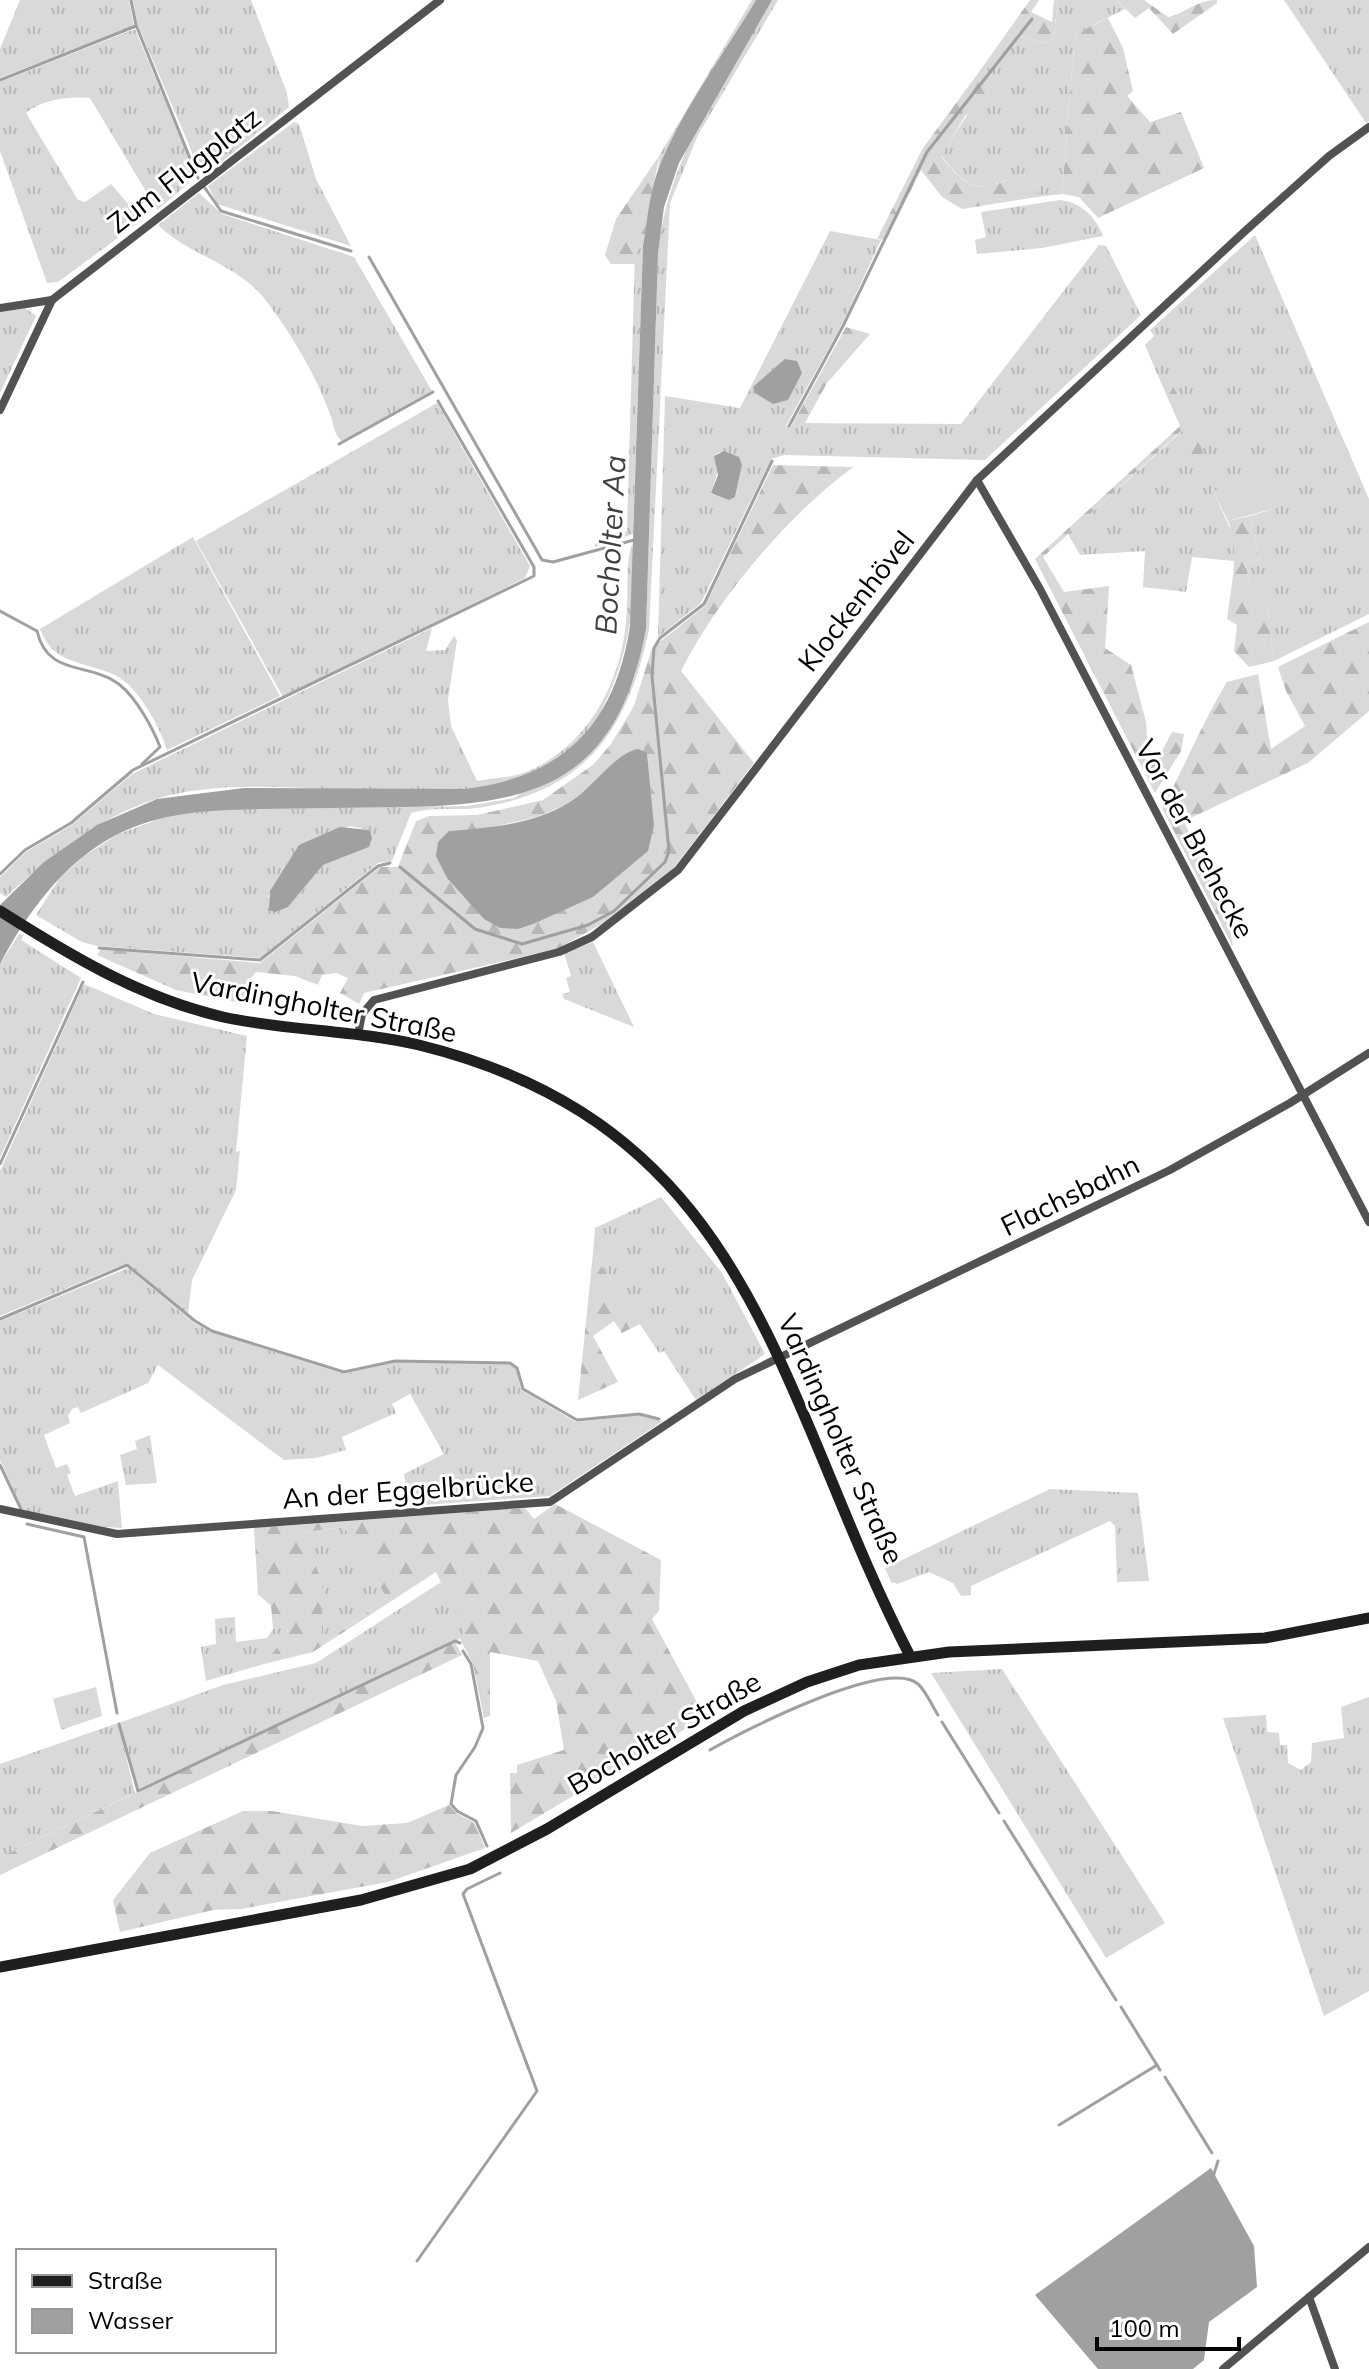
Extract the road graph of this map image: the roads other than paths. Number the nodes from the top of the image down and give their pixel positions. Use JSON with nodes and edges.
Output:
{"nodes":[{"id":1,"x":440,"y":0,"type":"edge"},
{"id":2,"x":1369,"y":127,"type":"edge"},
{"id":3,"x":52,"y":300,"type":"junction"},
{"id":4,"x":0,"y":308,"type":"edge"},
{"id":5,"x":0,"y":410,"type":"edge"},
{"id":6,"x":977,"y":480,"type":"junction"},
{"id":7,"x":0,"y":911,"type":"edge"},
{"id":8,"x":358,"y":1035,"type":"junction"},
{"id":9,"x":1369,"y":1053,"type":"edge"},
{"id":10,"x":1304,"y":1094,"type":"junction"},
{"id":11,"x":1369,"y":1222,"type":"edge"},
{"id":12,"x":779,"y":1356,"type":"junction"},
{"id":13,"x":0,"y":1509,"type":"edge"},
{"id":14,"x":1369,"y":1618,"type":"edge"},
{"id":15,"x":910,"y":1656,"type":"junction"},
{"id":16,"x":0,"y":1967,"type":"edge"},
{"id":17,"x":1369,"y":2247,"type":"edge"},
{"id":18,"x":1309,"y":2297,"type":"junction"},
{"id":19,"x":1223,"y":2369,"type":"edge"},
{"id":20,"x":1335,"y":2369,"type":"edge"}],
"edges":[{"from":1,"to":3,"type":"street","name":"Zum Flugplatz"},
{"from":2,"to":6,"type":"street","name":"Klockenhövel"},
{"from":3,"to":4,"type":"street"},
{"from":3,"to":5,"type":"street","name":"Zum Flugplatz"},
{"from":6,"to":8,"type":"street","name":"Klockenhövel"},
{"from":6,"to":10,"type":"street","name":"Vor der Brehecke"},
{"from":7,"to":8,"type":"main road","name":"Vardingholter Straße"},
{"from":8,"to":12,"type":"main road","name":"Vardingholter Straße"},
{"from":9,"to":10,"type":"street","name":"Flachsbahn"},
{"from":10,"to":11,"type":"street","name":"Vor der Brehecke"},
{"from":10,"to":12,"type":"street","name":"Flachsbahn"},
{"from":12,"to":13,"type":"street","name":"An der Eggelbrücke"},
{"from":12,"to":15,"type":"main road","name":"Vardingholter Straße"},
{"from":14,"to":15,"type":"main road","name":"Bocholter Straße"},
{"from":15,"to":16,"type":"main road","name":"Bocholter Straße"},
{"from":17,"to":18,"type":"street"},
{"from":18,"to":19,"type":"street"},
{"from":18,"to":20,"type":"street"}]}
